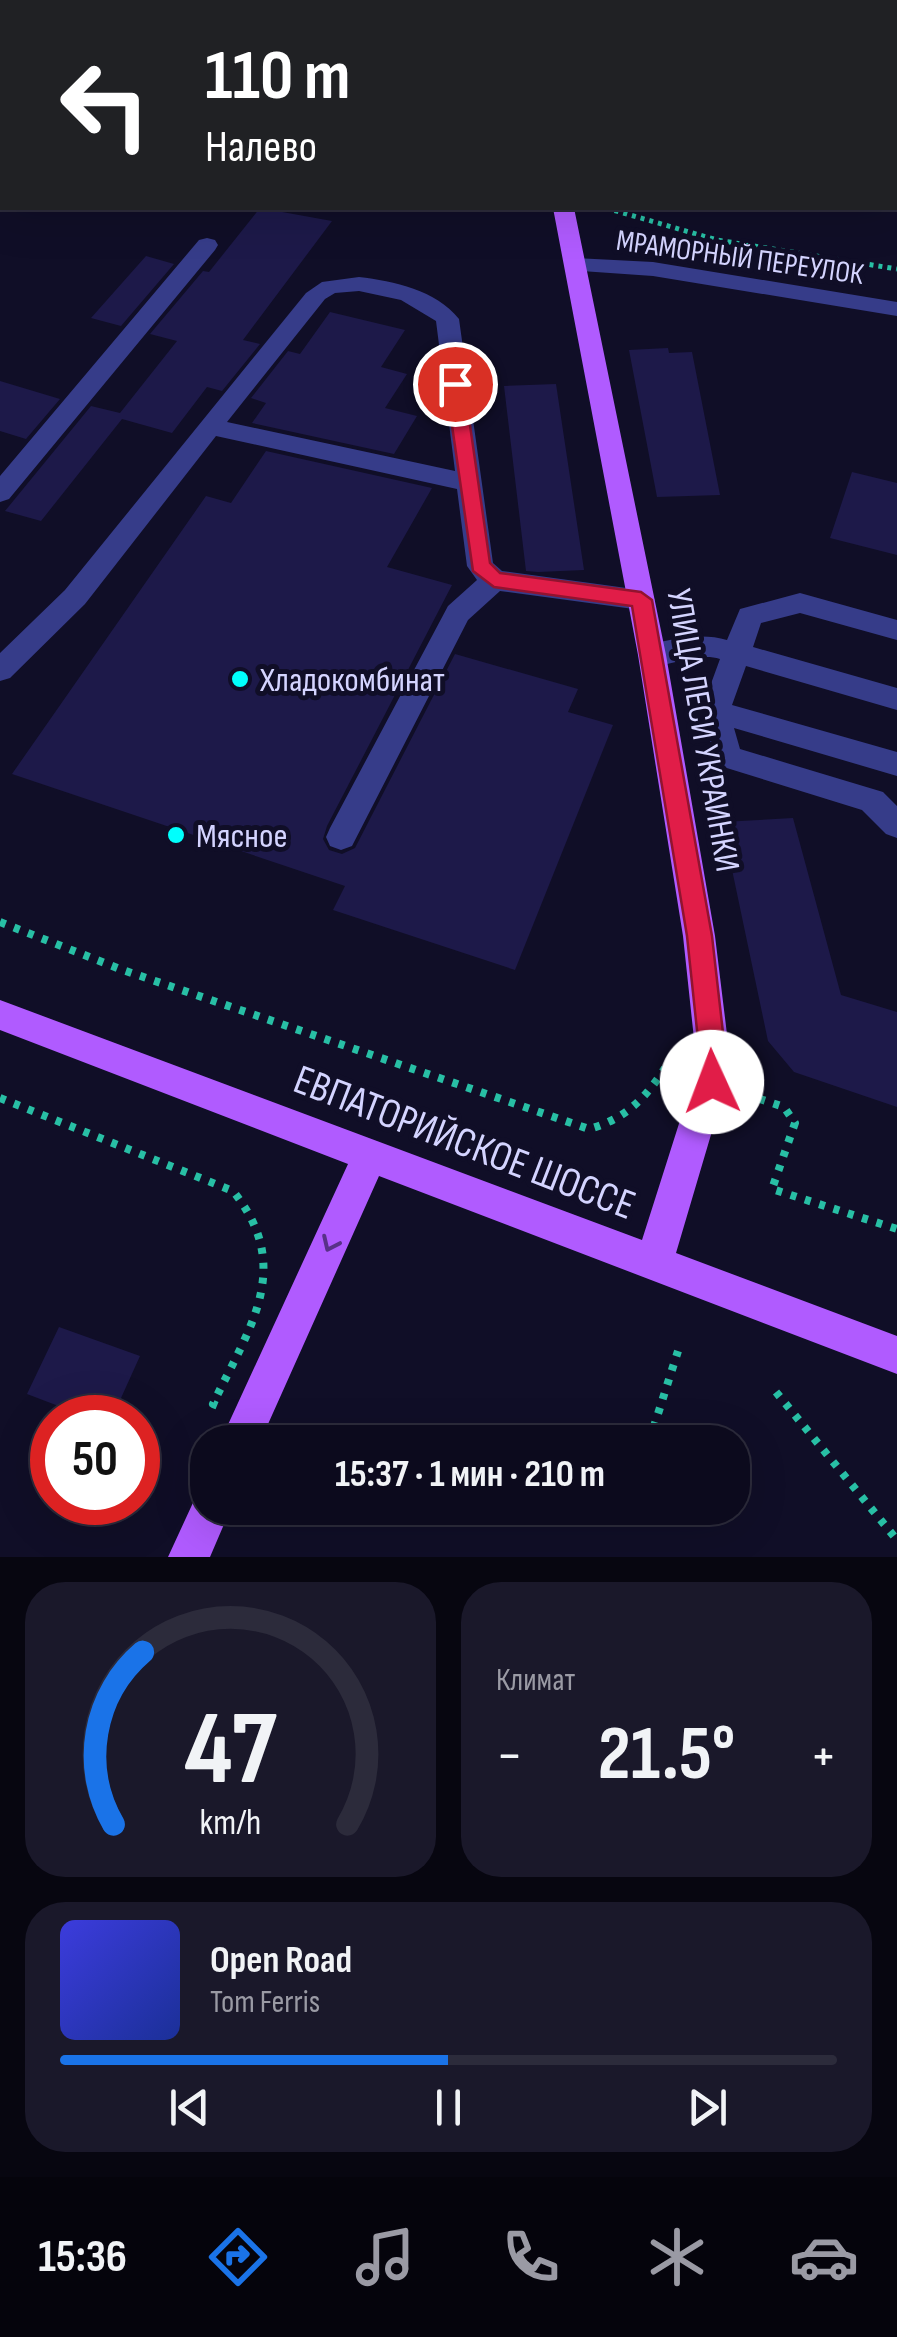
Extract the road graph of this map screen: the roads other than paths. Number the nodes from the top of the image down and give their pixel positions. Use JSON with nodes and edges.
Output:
{"nodes":[{"id":1,"x":564,"y":210,"type":"edge"},
{"id":2,"x":207,"y":245,"type":"dead end"},
{"id":3,"x":575,"y":265,"type":"junction"},
{"id":4,"x":897,"y":309,"type":"edge"},
{"id":5,"x":211,"y":427,"type":"junction"},
{"id":6,"x":468,"y":483,"type":"junction"},
{"id":7,"x":0,"y":494,"type":"edge"},
{"id":8,"x":494,"y":580,"type":"junction"},
{"id":9,"x":641,"y":600,"type":"junction"},
{"id":10,"x":897,"y":630,"type":"edge"},
{"id":11,"x":736,"y":652,"type":"junction"},
{"id":12,"x":652,"y":655,"type":"junction"},
{"id":13,"x":0,"y":670,"type":"edge"},
{"id":14,"x":897,"y":699,"type":"edge"},
{"id":15,"x":715,"y":711,"type":"junction"},
{"id":16,"x":833,"y":745,"type":"junction"},
{"id":17,"x":897,"y":764,"type":"edge"},
{"id":18,"x":821,"y":785,"type":"junction"},
{"id":19,"x":897,"y":825,"type":"edge"},
{"id":20,"x":341,"y":837,"type":"dead end"},
{"id":21,"x":0,"y":1015,"type":"edge"},
{"id":22,"x":370,"y":1155,"type":"junction"},
{"id":23,"x":654,"y":1263,"type":"junction"},
{"id":24,"x":897,"y":1355,"type":"edge"},
{"id":25,"x":235,"y":1425,"type":"edge"},
{"id":26,"x":203,"y":1525,"type":"edge"},
{"id":27,"x":188,"y":1557,"type":"edge"}],
"edges":[{"from":1,"to":3,"type":"main road","name":"УЛИЦА ЛЕСИ УКРАИНКИ"},
{"from":2,"to":7,"type":"street"},
{"from":3,"to":4,"type":"street","name":"МРАМОРНЫЙ ПЕРЕУЛОК"},
{"from":3,"to":9,"type":"main road","name":"УЛИЦА ЛЕСИ УКРАИНКИ"},
{"from":5,"to":6,"type":"street"},
{"from":5,"to":6,"type":"street"},
{"from":5,"to":13,"type":"street"},
{"from":6,"to":8,"type":"street"},
{"from":8,"to":9,"type":"street"},
{"from":8,"to":20,"type":"street"},
{"from":9,"to":12,"type":"main road","name":"УЛИЦА ЛЕСИ УКРАИНКИ"},
{"from":10,"to":11,"type":"street"},
{"from":11,"to":12,"type":"street"},
{"from":11,"to":14,"type":"street"},
{"from":11,"to":15,"type":"street"},
{"from":12,"to":23,"type":"main road","name":"УЛИЦА ЛЕСИ УКРАИНКИ"},
{"from":15,"to":16,"type":"street"},
{"from":15,"to":18,"type":"street"},
{"from":16,"to":17,"type":"street"},
{"from":16,"to":18,"type":"street"},
{"from":18,"to":19,"type":"street"},
{"from":21,"to":22,"type":"main road","name":"ЕВПАТОРИЙСКОЕ ШОССЕ"},
{"from":22,"to":23,"type":"main road","name":"ЕВПАТОРИЙСКОЕ ШОССЕ"},
{"from":22,"to":25,"type":"main road","one_way":true},
{"from":23,"to":24,"type":"main road","name":"ЕВПАТОРИЙСКОЕ ШОССЕ"},
{"from":26,"to":27,"type":"main road"}]}
